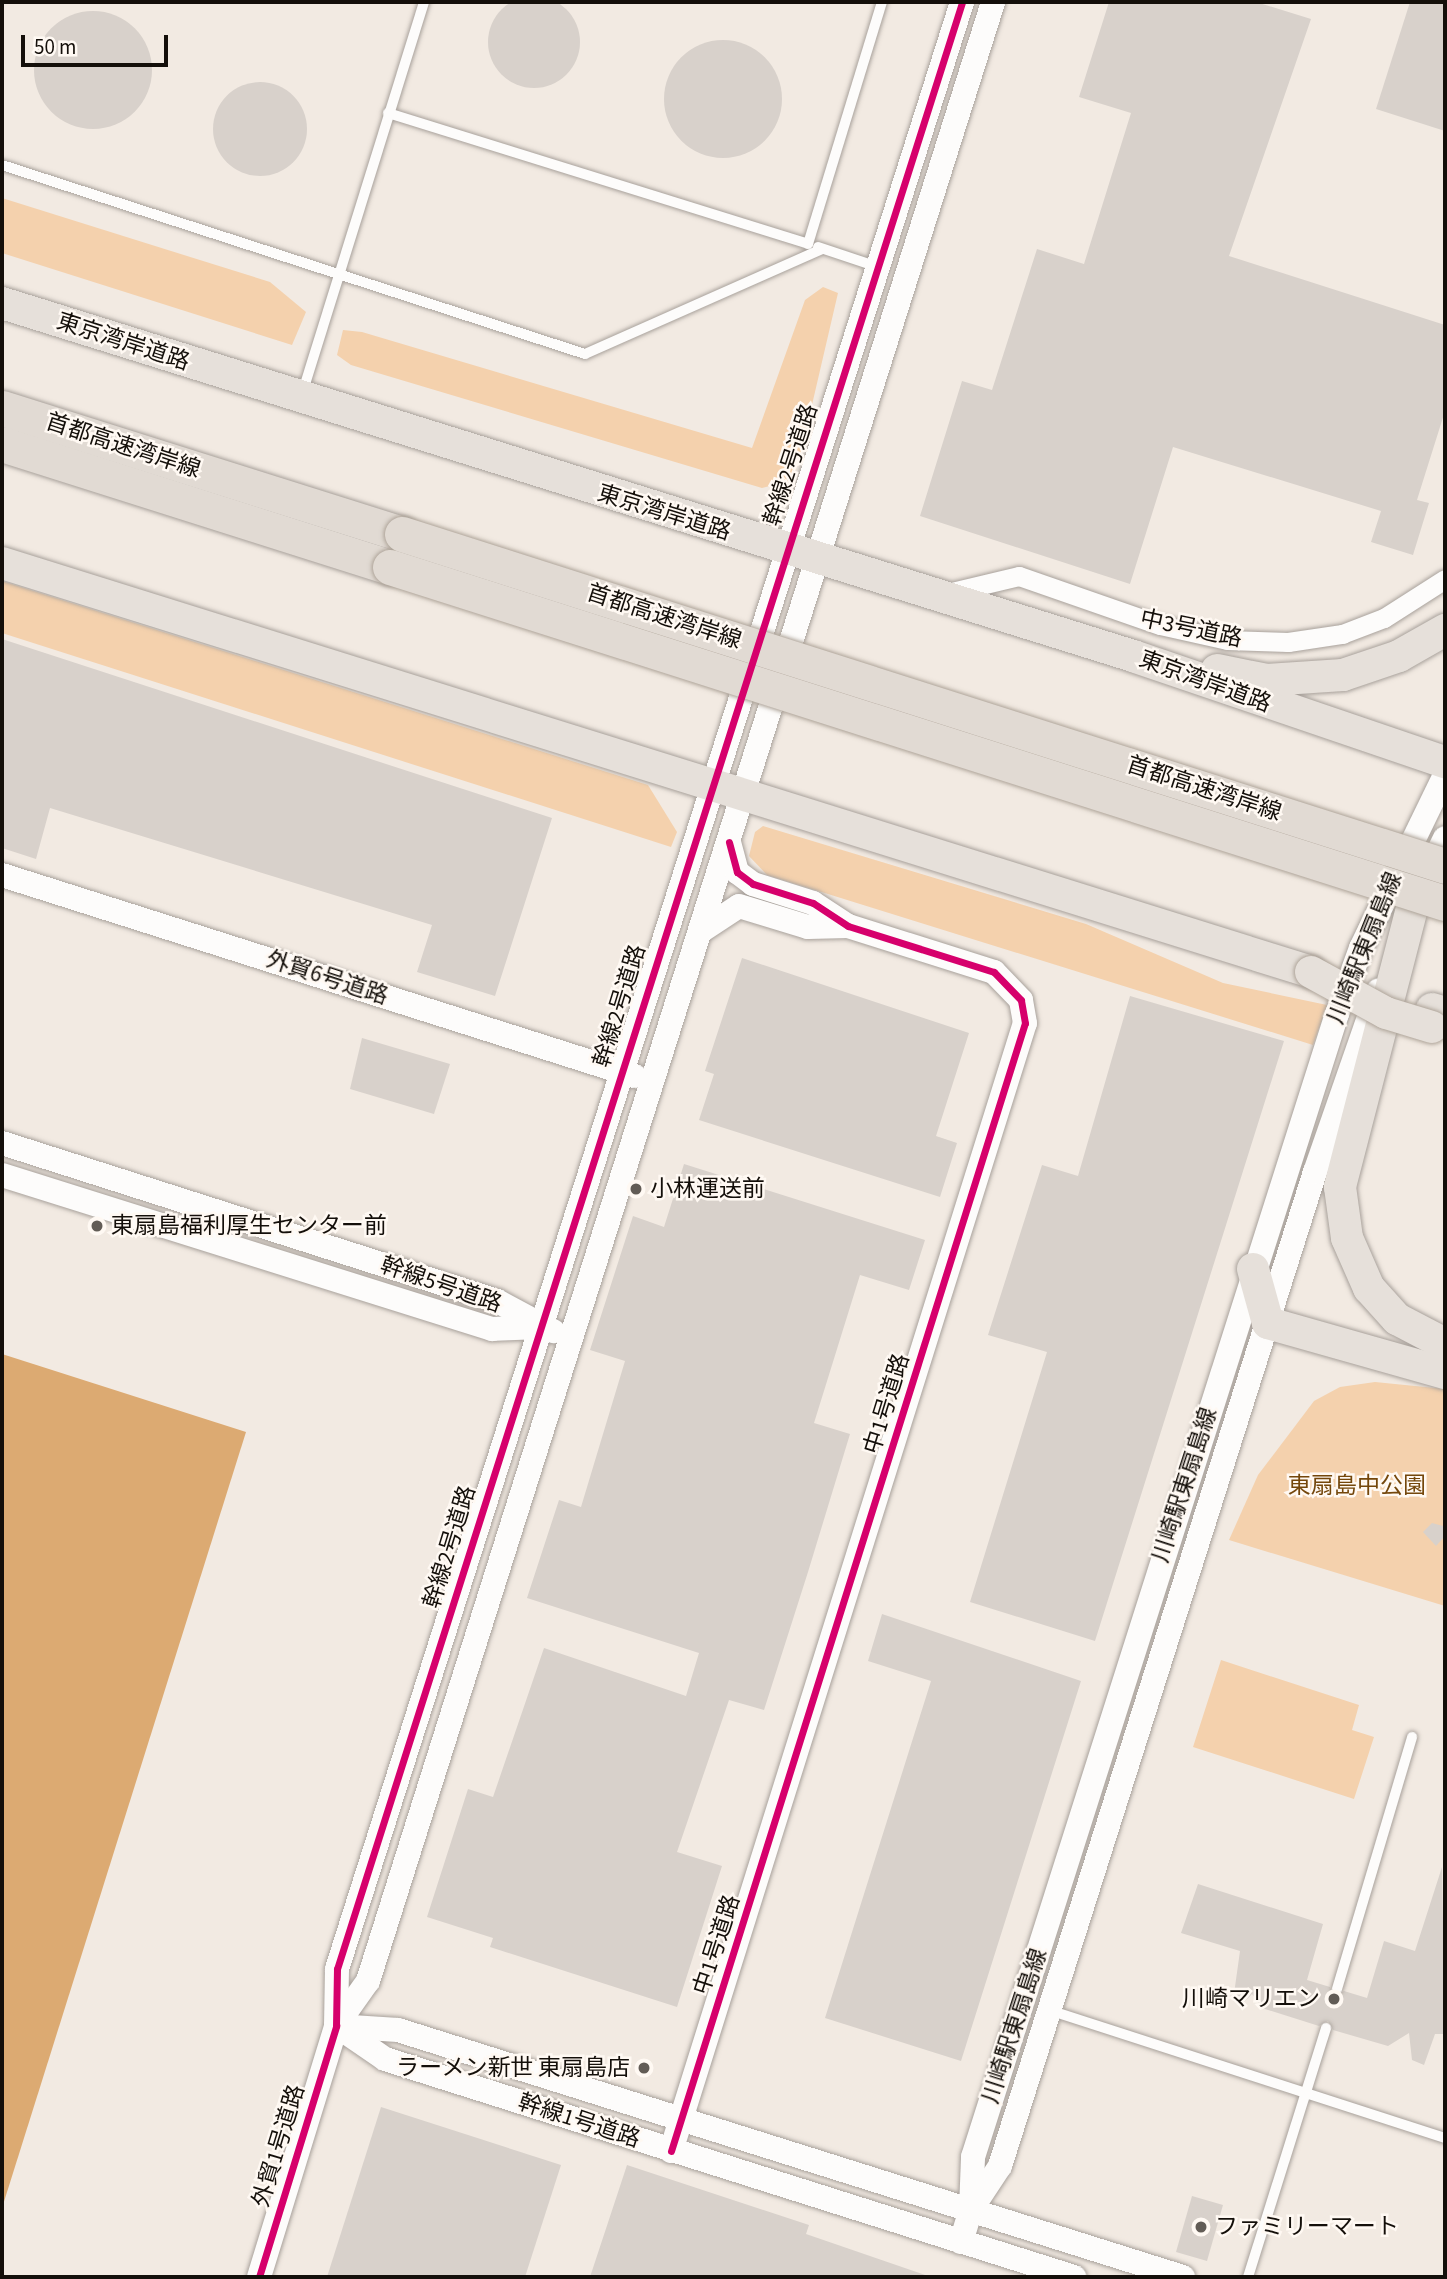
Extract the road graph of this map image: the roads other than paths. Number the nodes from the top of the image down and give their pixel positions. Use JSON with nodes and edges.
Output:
{"nodes":[{"id":1,"x":424,"y":2,"type":"edge"},
{"id":2,"x":882,"y":2,"type":"edge"},
{"id":3,"x":962,"y":2,"type":"edge"},
{"id":4,"x":993,"y":2,"type":"edge"},
{"id":5,"x":388,"y":113,"type":"junction"},
{"id":6,"x":2,"y":165,"type":"edge"},
{"id":7,"x":807,"y":244,"type":"junction"},
{"id":8,"x":822,"y":248,"type":"junction"},
{"id":9,"x":875,"y":266,"type":"junction"},
{"id":10,"x":340,"y":273,"type":"junction"},
{"id":11,"x":2,"y":303,"type":"edge"},
{"id":12,"x":301,"y":398,"type":"junction"},
{"id":13,"x":2,"y":408,"type":"edge"},
{"id":14,"x":2,"y":444,"type":"edge"},
{"id":15,"x":783,"y":550,"type":"junction"},
{"id":16,"x":818,"y":562,"type":"junction"},
{"id":17,"x":2,"y":563,"type":"edge"},
{"id":18,"x":1445,"y":579,"type":"edge"},
{"id":19,"x":932,"y":598,"type":"junction"},
{"id":20,"x":1445,"y":630,"type":"edge"},
{"id":21,"x":1133,"y":656,"type":"junction"},
{"id":22,"x":1445,"y":762,"type":"edge"},
{"id":23,"x":1445,"y":775,"type":"edge"},
{"id":24,"x":712,"y":782,"type":"junction"},
{"id":25,"x":745,"y":793,"type":"junction"},
{"id":26,"x":1445,"y":838,"type":"edge"},
{"id":27,"x":729,"y":842,"type":"junction"},
{"id":28,"x":1445,"y":866,"type":"edge"},
{"id":29,"x":2,"y":878,"type":"edge"},
{"id":30,"x":1445,"y":902,"type":"edge"},
{"id":31,"x":1411,"y":912,"type":"junction"},
{"id":32,"x":848,"y":926,"type":"junction"},
{"id":33,"x":701,"y":931,"type":"junction"},
{"id":34,"x":1439,"y":1020,"type":"edge"},
{"id":35,"x":621,"y":1071,"type":"junction"},
{"id":36,"x":652,"y":1081,"type":"junction"},
{"id":37,"x":2,"y":1143,"type":"edge"},
{"id":38,"x":2,"y":1175,"type":"edge"},
{"id":39,"x":1253,"y":1269,"type":"junction"},
{"id":40,"x":1268,"y":1323,"type":"junction"},
{"id":41,"x":541,"y":1328,"type":"junction"},
{"id":42,"x":571,"y":1337,"type":"junction"},
{"id":43,"x":1445,"y":1344,"type":"edge"},
{"id":44,"x":1445,"y":1373,"type":"edge"},
{"id":45,"x":1412,"y":1737,"type":"dead end"},
{"id":46,"x":1336,"y":1989,"type":"dead end"},
{"id":47,"x":1048,"y":2010,"type":"junction"},
{"id":48,"x":336,"y":2026,"type":"junction"},
{"id":49,"x":1326,"y":2028,"type":"dead end"},
{"id":50,"x":1307,"y":2092,"type":"junction"},
{"id":51,"x":681,"y":2120,"type":"junction"},
{"id":52,"x":1445,"y":2138,"type":"edge"},
{"id":53,"x":671,"y":2151,"type":"junction"},
{"id":54,"x":971,"y":2210,"type":"junction"},
{"id":55,"x":961,"y":2242,"type":"junction"},
{"id":56,"x":259,"y":2277,"type":"edge"},
{"id":57,"x":1073,"y":2277,"type":"edge"},
{"id":58,"x":1183,"y":2277,"type":"edge"},
{"id":59,"x":1248,"y":2277,"type":"edge"}],
"edges":[{"from":1,"to":5,"type":"lane"},
{"from":2,"to":7,"type":"lane"},
{"from":3,"to":9,"type":"street","name":"幹線2号道路"},
{"from":4,"to":16,"type":"street"},
{"from":5,"to":7,"type":"lane"},
{"from":5,"to":10,"type":"lane"},
{"from":6,"to":10,"type":"lane"},
{"from":7,"to":8,"type":"lane"},
{"from":8,"to":9,"type":"lane"},
{"from":8,"to":10,"type":"lane"},
{"from":9,"to":15,"type":"street","name":"幹線2号道路"},
{"from":10,"to":12,"type":"lane"},
{"from":11,"to":12,"type":"highway","name":"東京湾岸道路"},
{"from":12,"to":15,"type":"highway","name":"東京湾岸道路"},
{"from":13,"to":28,"type":"highway","name":"首都高速湾岸線","bridge":true},
{"from":14,"to":30,"type":"highway","name":"首都高速湾岸線","bridge":true},
{"from":15,"to":16,"type":"highway","name":"東京湾岸道路"},
{"from":15,"to":24,"type":"street","name":"幹線2号道路"},
{"from":16,"to":19,"type":"highway","name":"東京湾岸道路"},
{"from":16,"to":25,"type":"street"},
{"from":17,"to":24,"type":"highway"},
{"from":18,"to":19,"type":"street","name":"中3号道路"},
{"from":19,"to":21,"type":"highway","name":"東京湾岸道路"},
{"from":20,"to":21,"type":"highway"},
{"from":21,"to":22,"type":"highway","name":"東京湾岸道路"},
{"from":23,"to":39,"type":"street","name":"川崎駅東扇島線"},
{"from":24,"to":25,"type":"highway"},
{"from":24,"to":35,"type":"street","name":"幹線2号道路"},
{"from":25,"to":27,"type":"street"},
{"from":25,"to":34,"type":"highway","bridge":true},
{"from":26,"to":31,"type":"street","name":"川崎駅東扇島線"},
{"from":27,"to":32,"type":"street","name":"中1号道路"},
{"from":27,"to":33,"type":"street"},
{"from":29,"to":35,"type":"street","name":"外貿6号道路"},
{"from":31,"to":40,"type":"street","name":"川崎駅東扇島線"},
{"from":31,"to":43,"type":"highway"},
{"from":32,"to":33,"type":"street","name":"中1号道路"},
{"from":32,"to":51,"type":"street","name":"中1号道路"},
{"from":33,"to":36,"type":"street"},
{"from":35,"to":36,"type":"street","name":"外貿6号道路"},
{"from":35,"to":41,"type":"street","name":"幹線2号道路"},
{"from":36,"to":42,"type":"street"},
{"from":37,"to":41,"type":"street","name":"幹線5号道路"},
{"from":38,"to":41,"type":"street","name":"幹線5号道路"},
{"from":39,"to":40,"type":"highway"},
{"from":39,"to":54,"type":"street","name":"川崎駅東扇島線"},
{"from":40,"to":44,"type":"highway"},
{"from":40,"to":47,"type":"street","name":"川崎駅東扇島線"},
{"from":41,"to":42,"type":"street"},
{"from":41,"to":48,"type":"street","name":"幹線2号道路"},
{"from":42,"to":48,"type":"street"},
{"from":45,"to":46,"type":"lane"},
{"from":47,"to":50,"type":"lane"},
{"from":47,"to":54,"type":"street","name":"川崎駅東扇島線"},
{"from":48,"to":51,"type":"street","name":"幹線1号道路"},
{"from":48,"to":53,"type":"street","name":"幹線1号道路"},
{"from":48,"to":56,"type":"street","name":"外貿1号道路"},
{"from":49,"to":50,"type":"lane"},
{"from":50,"to":52,"type":"lane"},
{"from":50,"to":59,"type":"lane"},
{"from":51,"to":53,"type":"street","name":"中1号道路"},
{"from":51,"to":54,"type":"street","name":"幹線1号道路"},
{"from":53,"to":55,"type":"street","name":"幹線1号道路"},
{"from":54,"to":55,"type":"street","name":"川崎駅東扇島線"},
{"from":54,"to":58,"type":"street","name":"幹線1号道路"},
{"from":55,"to":57,"type":"street","name":"幹線1号道路"}]}
